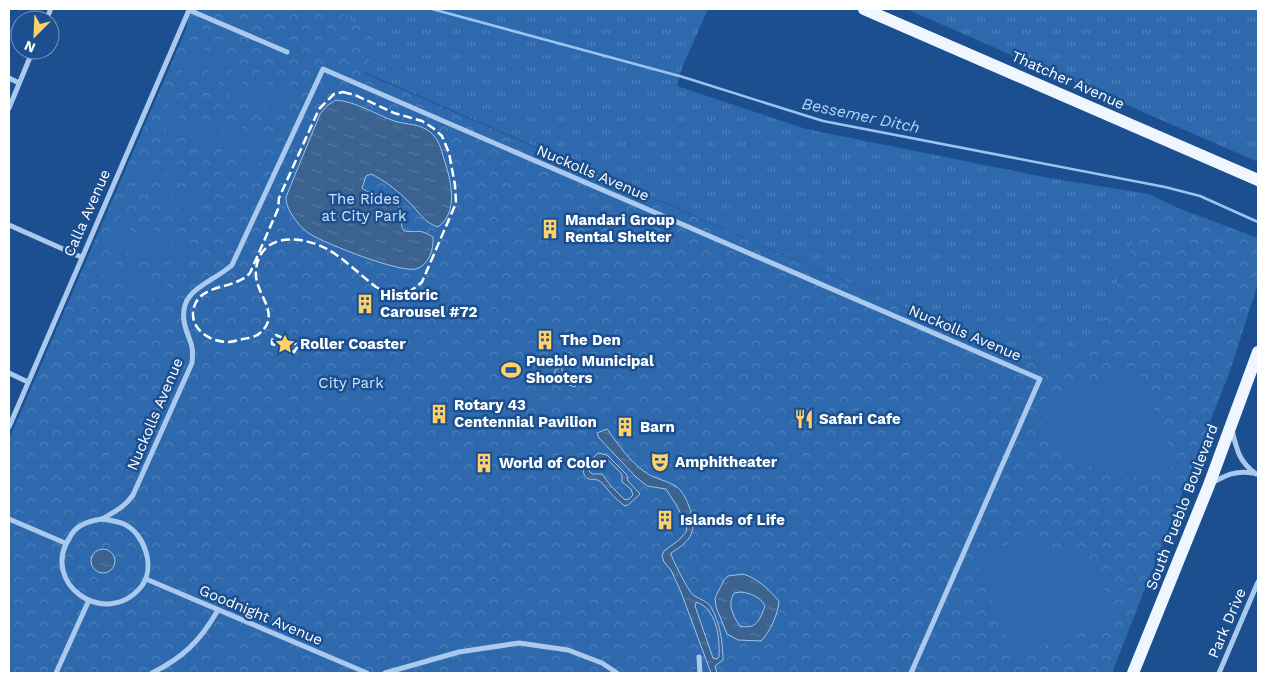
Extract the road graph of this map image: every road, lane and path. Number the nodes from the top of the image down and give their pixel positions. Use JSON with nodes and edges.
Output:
{"nodes":[{"id":1,"x":864,"y":9,"type":"edge"},
{"id":2,"x":287,"y":52,"type":"dead end"},
{"id":3,"x":29,"y":60,"type":"edge"},
{"id":4,"x":9,"y":78,"type":"edge"},
{"id":5,"x":19,"y":83,"type":"junction"},
{"id":6,"x":9,"y":108,"type":"edge"},
{"id":7,"x":1258,"y":180,"type":"edge"},
{"id":8,"x":9,"y":225,"type":"edge"},
{"id":9,"x":81,"y":257,"type":"junction"},
{"id":10,"x":1258,"y":352,"type":"edge"},
{"id":11,"x":9,"y":373,"type":"edge"},
{"id":12,"x":28,"y":382,"type":"junction"},
{"id":13,"x":1231,"y":425,"type":"junction"},
{"id":14,"x":9,"y":427,"type":"edge"},
{"id":15,"x":1257,"y":475,"type":"edge"},
{"id":16,"x":1209,"y":485,"type":"junction"},
{"id":17,"x":9,"y":519,"type":"edge"},
{"id":18,"x":102,"y":519,"type":"junction"},
{"id":19,"x":65,"y":543,"type":"junction"},
{"id":20,"x":146,"y":580,"type":"junction"},
{"id":21,"x":1258,"y":582,"type":"edge"},
{"id":22,"x":88,"y":600,"type":"junction"},
{"id":23,"x":218,"y":610,"type":"junction"},
{"id":24,"x":699,"y":657,"type":"dead end"},
{"id":25,"x":56,"y":673,"type":"edge"},
{"id":26,"x":152,"y":673,"type":"edge"},
{"id":27,"x":367,"y":673,"type":"edge"},
{"id":28,"x":385,"y":673,"type":"edge"},
{"id":29,"x":617,"y":673,"type":"edge"},
{"id":30,"x":700,"y":673,"type":"edge"},
{"id":31,"x":911,"y":673,"type":"edge"},
{"id":32,"x":1133,"y":673,"type":"edge"},
{"id":33,"x":1219,"y":673,"type":"edge"}],
"edges":[{"from":1,"to":7,"type":"main road","name":"Thatcher Avenue"},
{"from":2,"to":9,"type":"street","name":"Calla Avenue"},
{"from":3,"to":5,"type":"street"},
{"from":4,"to":5,"type":"street"},
{"from":5,"to":6,"type":"street"},
{"from":8,"to":9,"type":"street"},
{"from":9,"to":12,"type":"street","name":"Calla Avenue"},
{"from":10,"to":13,"type":"main road","name":"South Pueblo Boulevard"},
{"from":11,"to":12,"type":"street"},
{"from":12,"to":14,"type":"street","name":"Calla Avenue"},
{"from":13,"to":15,"type":"street"},
{"from":13,"to":16,"type":"main road","name":"South Pueblo Boulevard"},
{"from":15,"to":16,"type":"street"},
{"from":16,"to":32,"type":"main road","name":"South Pueblo Boulevard"},
{"from":17,"to":19,"type":"street"},
{"from":18,"to":19,"type":"street"},
{"from":18,"to":20,"type":"street"},
{"from":18,"to":31,"type":"street","name":"Nuckolls Avenue"},
{"from":19,"to":22,"type":"street"},
{"from":20,"to":22,"type":"street"},
{"from":20,"to":23,"type":"street","name":"Goodnight Avenue"},
{"from":21,"to":33,"type":"street","name":"Park Drive"},
{"from":22,"to":25,"type":"street"},
{"from":23,"to":26,"type":"street"},
{"from":23,"to":27,"type":"street","name":"Goodnight Avenue"},
{"from":24,"to":30,"type":"street"},
{"from":28,"to":29,"type":"street"}]}
